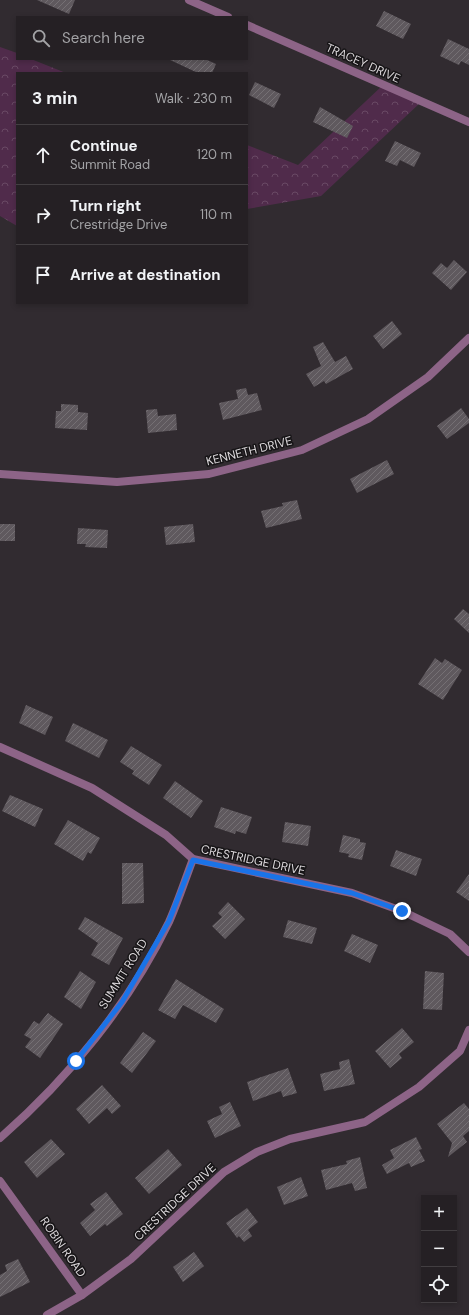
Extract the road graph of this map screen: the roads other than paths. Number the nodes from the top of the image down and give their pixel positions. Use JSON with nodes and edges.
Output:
{"nodes":[{"id":1,"x":189,"y":0,"type":"edge"},
{"id":2,"x":226,"y":16,"type":"edge"},
{"id":3,"x":248,"y":26,"type":"edge"},
{"id":4,"x":469,"y":122,"type":"edge"},
{"id":5,"x":469,"y":338,"type":"edge"},
{"id":6,"x":0,"y":474,"type":"edge"},
{"id":7,"x":0,"y":747,"type":"edge"},
{"id":8,"x":193,"y":860,"type":"junction"},
{"id":9,"x":469,"y":952,"type":"edge"},
{"id":10,"x":469,"y":1030,"type":"edge"},
{"id":11,"x":0,"y":1138,"type":"edge"},
{"id":12,"x":0,"y":1181,"type":"edge"},
{"id":13,"x":82,"y":1294,"type":"junction"},
{"id":14,"x":47,"y":1315,"type":"edge"}],
"edges":[{"from":1,"to":2,"type":"street"},
{"from":3,"to":4,"type":"street","name":"TRACEY DRIVE"},
{"from":5,"to":6,"type":"street","name":"KENNETH DRIVE"},
{"from":7,"to":8,"type":"street","name":"CRESTRIDGE DRIVE"},
{"from":8,"to":9,"type":"street","name":"CRESTRIDGE DRIVE"},
{"from":8,"to":11,"type":"street","name":"SUMMIT ROAD"},
{"from":10,"to":13,"type":"street","name":"CRESTRIDGE DRIVE"},
{"from":12,"to":13,"type":"street","name":"ROBIN ROAD"},
{"from":13,"to":14,"type":"street","name":"ROBIN ROAD"}]}
